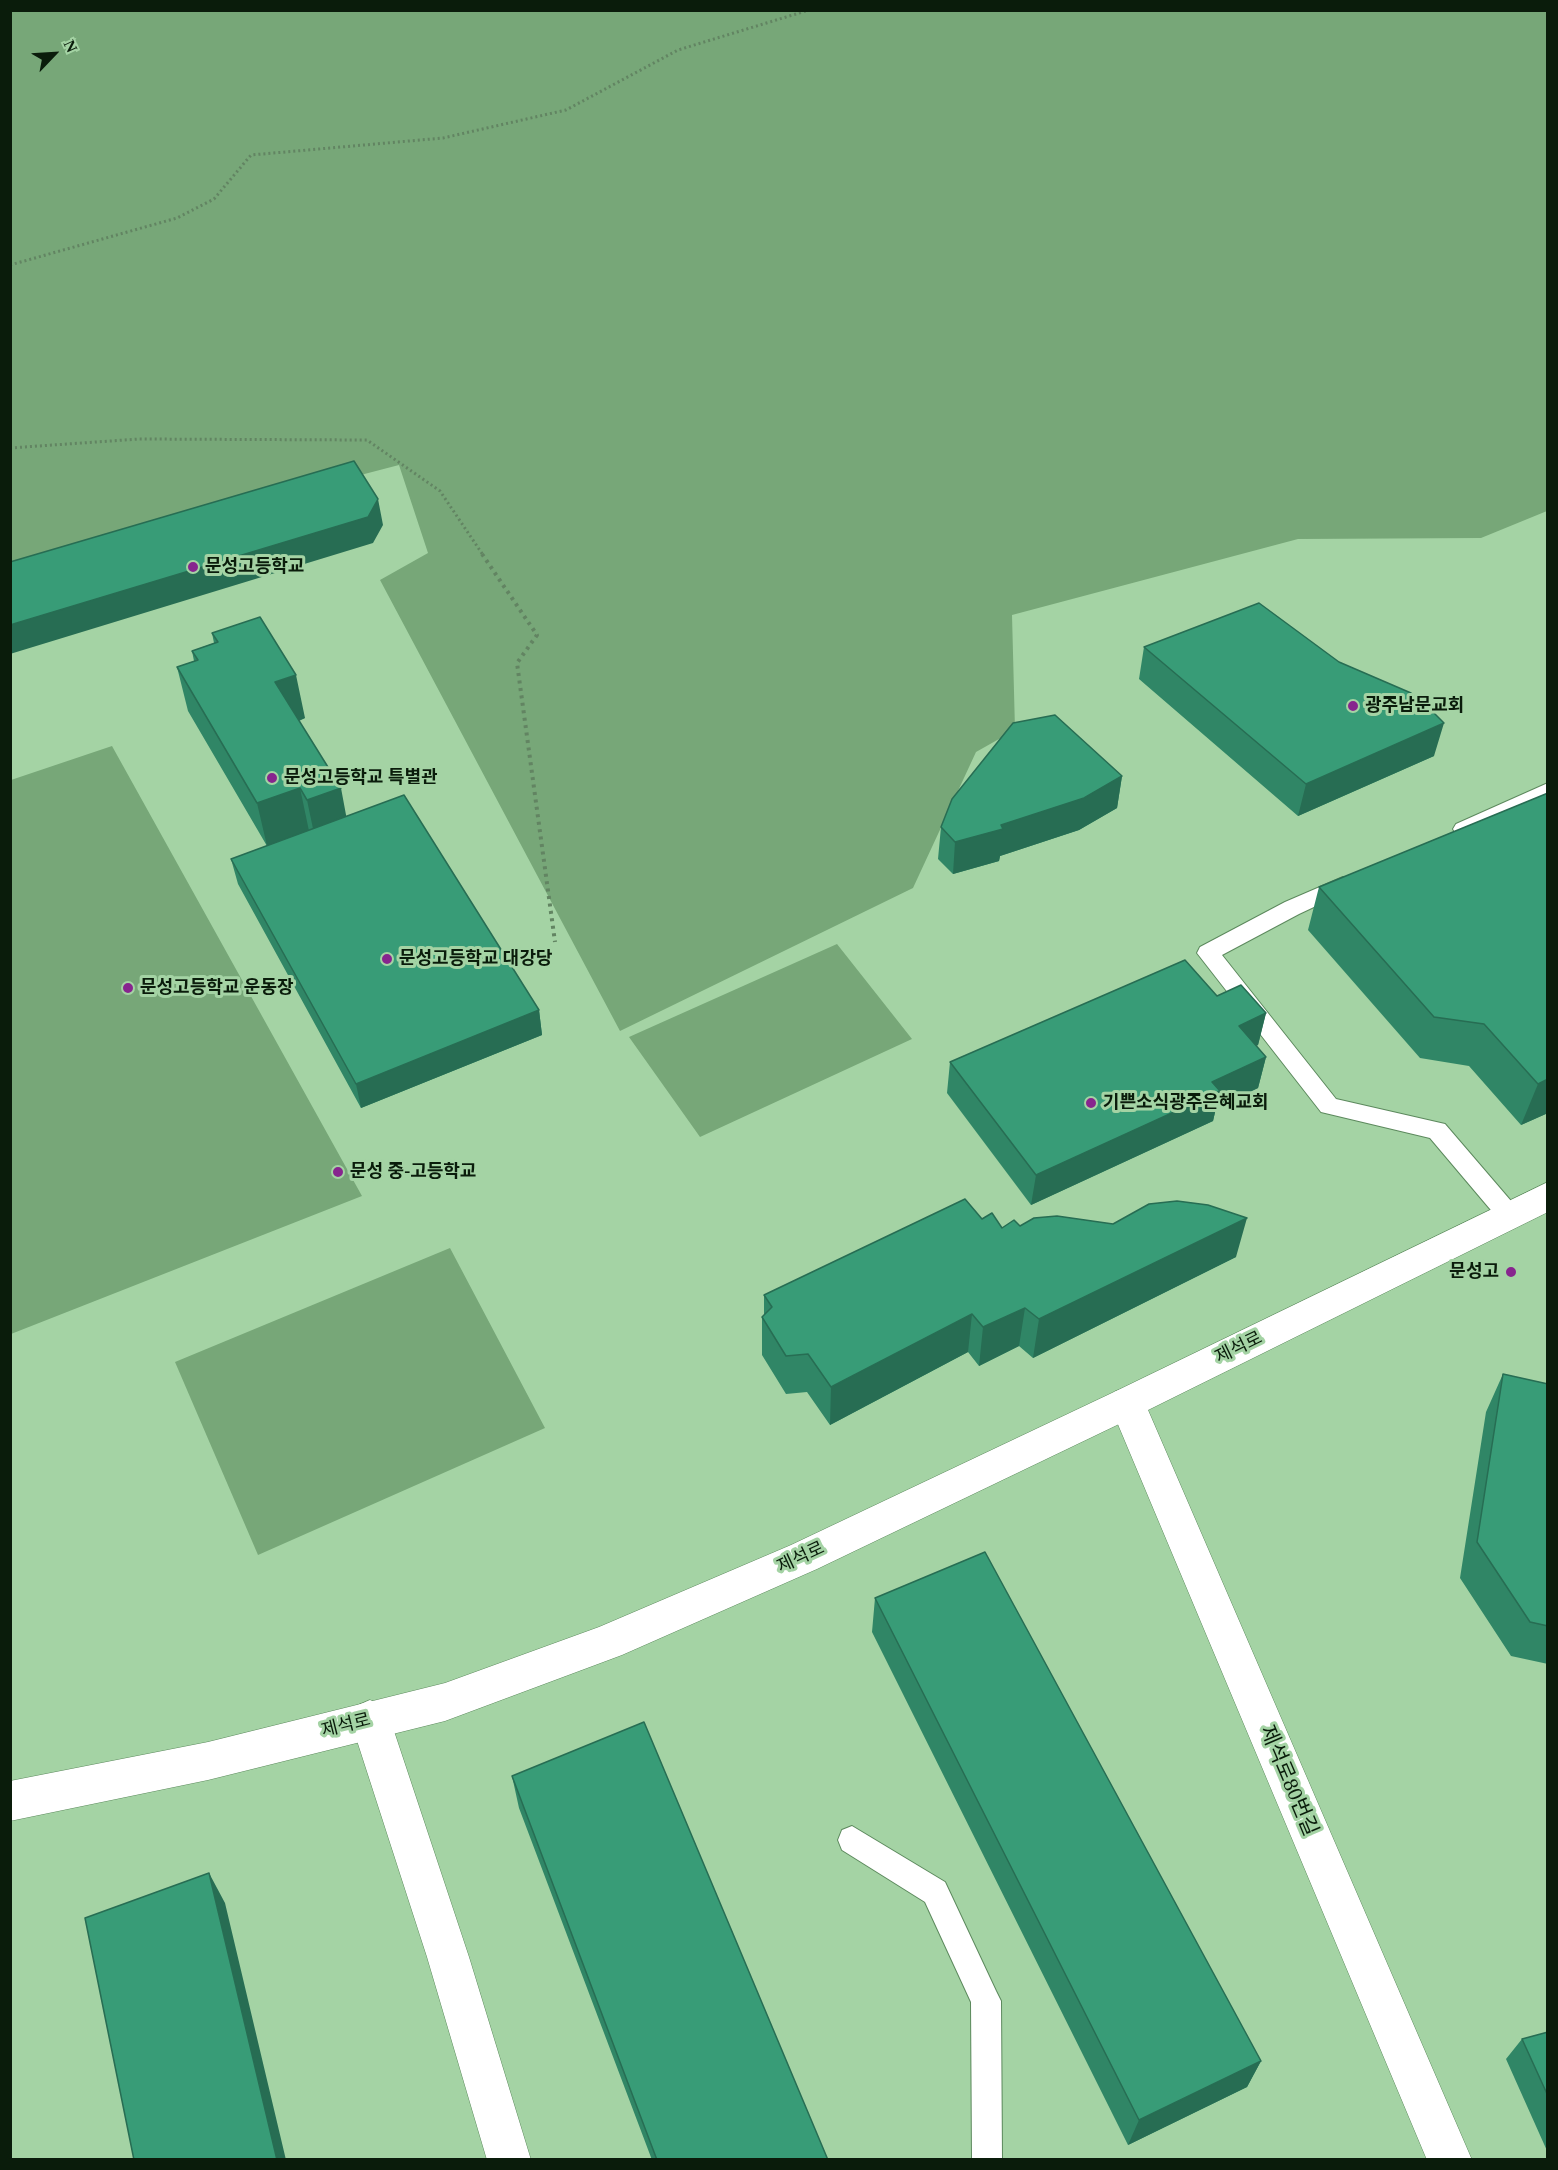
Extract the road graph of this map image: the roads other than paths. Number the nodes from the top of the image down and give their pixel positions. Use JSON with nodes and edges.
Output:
{"nodes":[{"id":1,"x":1548,"y":790,"type":"edge"},
{"id":2,"x":1443,"y":838,"type":"edge"},
{"id":3,"x":1356,"y":878,"type":"edge"},
{"id":4,"x":1548,"y":1196,"type":"edge"},
{"id":5,"x":1509,"y":1215,"type":"junction"},
{"id":6,"x":1127,"y":1403,"type":"junction"},
{"id":7,"x":370,"y":1719,"type":"junction"},
{"id":8,"x":10,"y":1801,"type":"edge"},
{"id":9,"x":852,"y":1840,"type":"dead end"},
{"id":10,"x":509,"y":2160,"type":"edge"},
{"id":11,"x":987,"y":2160,"type":"edge"},
{"id":12,"x":1450,"y":2160,"type":"edge"}],
"edges":[{"from":1,"to":2,"type":"lane"},
{"from":3,"to":5,"type":"lane"},
{"from":4,"to":5,"type":"street","name":"제석로"},
{"from":5,"to":6,"type":"street","name":"제석로"},
{"from":6,"to":7,"type":"street","name":"제석로"},
{"from":6,"to":12,"type":"street","name":"제석로80번길"},
{"from":7,"to":8,"type":"street","name":"제석로"},
{"from":7,"to":10,"type":"street"},
{"from":9,"to":11,"type":"lane"}]}
